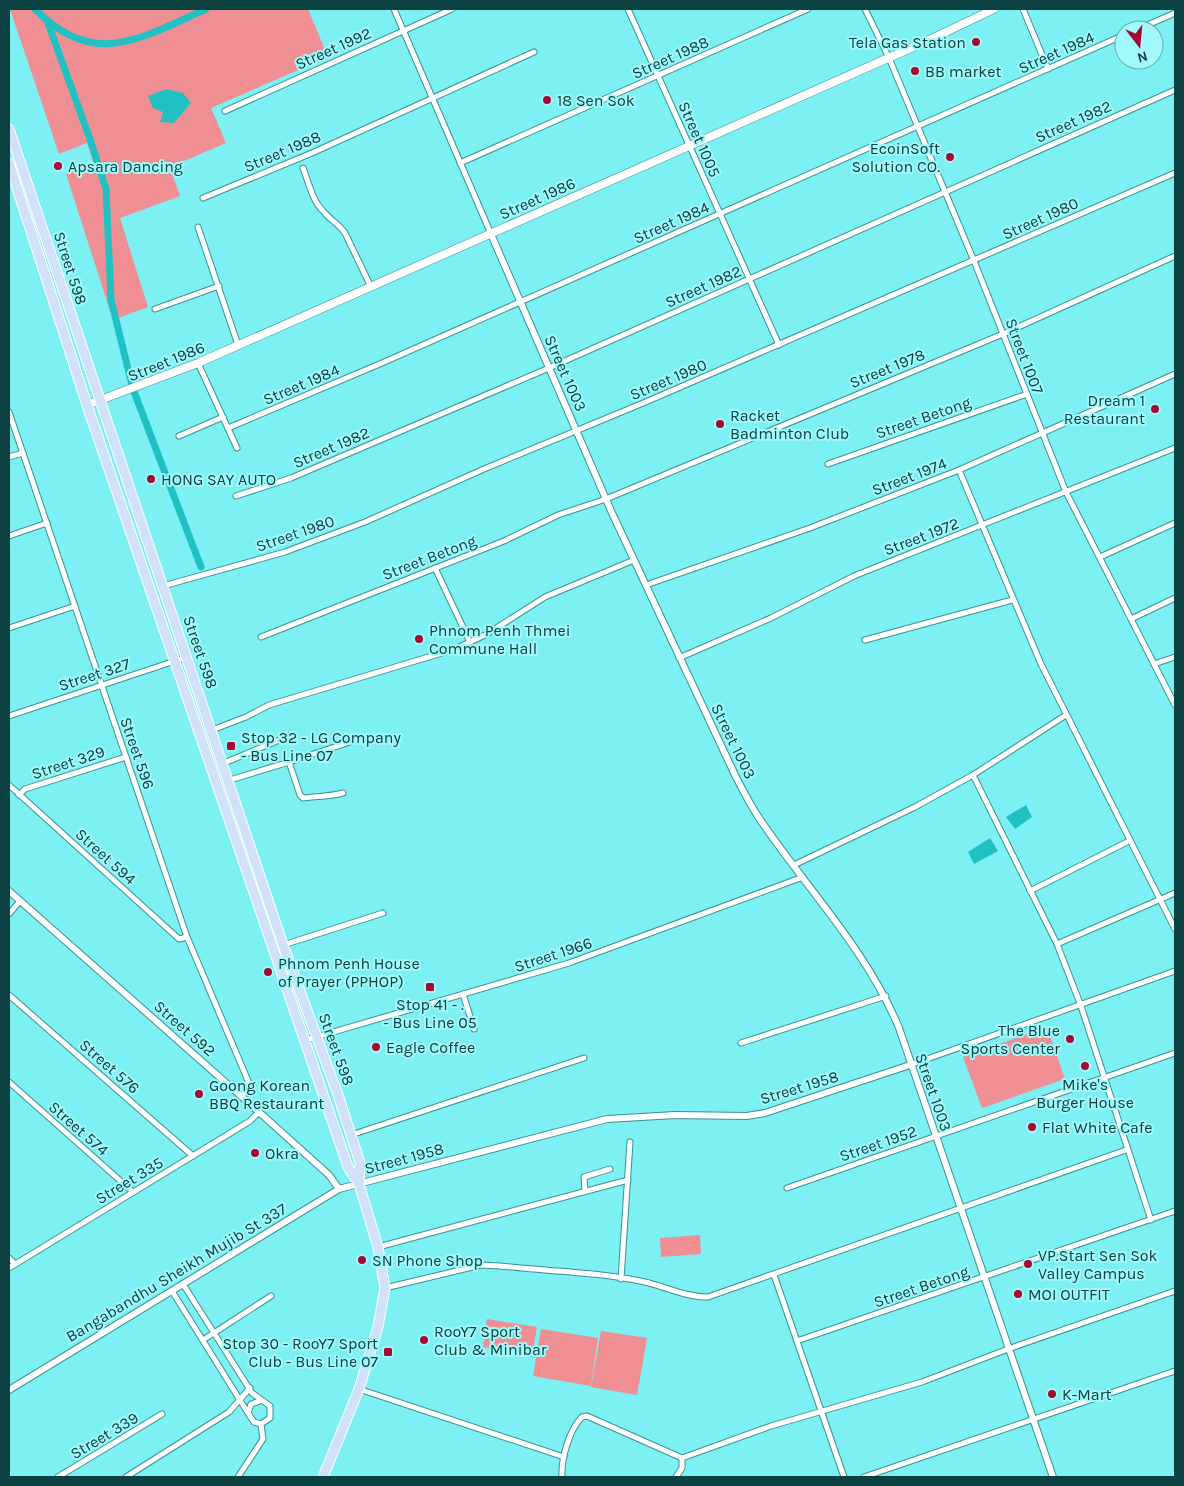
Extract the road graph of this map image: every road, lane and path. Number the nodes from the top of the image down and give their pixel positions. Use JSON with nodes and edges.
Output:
{"nodes":[{"id":1,"x":394,"y":9,"type":"edge"},
{"id":2,"x":452,"y":9,"type":"edge"},
{"id":3,"x":808,"y":9,"type":"edge"},
{"id":4,"x":865,"y":9,"type":"edge"},
{"id":5,"x":994,"y":9,"type":"edge"},
{"id":6,"x":1023,"y":9,"type":"edge"},
{"id":7,"x":631,"y":10,"type":"edge"},
{"id":8,"x":1175,"y":13,"type":"edge"},
{"id":9,"x":1159,"y":20,"type":"edge"},
{"id":10,"x":403,"y":31,"type":"junction"},
{"id":11,"x":1114,"y":40,"type":"edge"},
{"id":12,"x":534,"y":52,"type":"dead end"},
{"id":13,"x":889,"y":58,"type":"junction"},
{"id":14,"x":1048,"y":69,"type":"junction"},
{"id":15,"x":658,"y":76,"type":"junction"},
{"id":16,"x":1175,"y":90,"type":"edge"},
{"id":17,"x":432,"y":99,"type":"junction"},
{"id":18,"x":225,"y":111,"type":"dead end"},
{"id":19,"x":918,"y":126,"type":"junction"},
{"id":20,"x":9,"y":130,"type":"edge"},
{"id":21,"x":690,"y":146,"type":"junction"},
{"id":22,"x":460,"y":163,"type":"junction"},
{"id":23,"x":22,"y":166,"type":"junction"},
{"id":24,"x":10,"y":168,"type":"edge"},
{"id":25,"x":303,"y":168,"type":"dead end"},
{"id":26,"x":1175,"y":173,"type":"edge"},
{"id":27,"x":945,"y":192,"type":"junction"},
{"id":28,"x":203,"y":198,"type":"dead end"},
{"id":29,"x":720,"y":214,"type":"junction"},
{"id":30,"x":198,"y":227,"type":"dead end"},
{"id":31,"x":491,"y":234,"type":"junction"},
{"id":32,"x":1175,"y":256,"type":"edge"},
{"id":33,"x":974,"y":260,"type":"junction"},
{"id":34,"x":750,"y":278,"type":"junction"},
{"id":35,"x":219,"y":286,"type":"junction"},
{"id":36,"x":371,"y":287,"type":"junction"},
{"id":37,"x":520,"y":302,"type":"junction"},
{"id":38,"x":155,"y":309,"type":"dead end"},
{"id":39,"x":77,"y":332,"type":"junction"},
{"id":40,"x":1003,"y":334,"type":"junction"},
{"id":41,"x":64,"y":335,"type":"junction"},
{"id":42,"x":238,"y":345,"type":"junction"},
{"id":43,"x":779,"y":345,"type":"junction"},
{"id":44,"x":198,"y":363,"type":"junction"},
{"id":45,"x":549,"y":368,"type":"junction"},
{"id":46,"x":1175,"y":374,"type":"edge"},
{"id":47,"x":1027,"y":394,"type":"junction"},
{"id":48,"x":100,"y":401,"type":"junction"},
{"id":49,"x":87,"y":405,"type":"junction"},
{"id":50,"x":9,"y":412,"type":"edge"},
{"id":51,"x":223,"y":417,"type":"junction"},
{"id":52,"x":228,"y":428,"type":"junction"},
{"id":53,"x":577,"y":432,"type":"junction"},
{"id":54,"x":1042,"y":434,"type":"junction"},
{"id":55,"x":178,"y":436,"type":"dead end"},
{"id":56,"x":237,"y":448,"type":"dead end"},
{"id":57,"x":1175,"y":448,"type":"edge"},
{"id":58,"x":23,"y":453,"type":"junction"},
{"id":59,"x":9,"y":458,"type":"edge"},
{"id":60,"x":828,"y":464,"type":"dead end"},
{"id":61,"x":959,"y":470,"type":"junction"},
{"id":62,"x":1066,"y":492,"type":"junction"},
{"id":63,"x":236,"y":496,"type":"dead end"},
{"id":64,"x":606,"y":499,"type":"junction"},
{"id":65,"x":47,"y":523,"type":"junction"},
{"id":66,"x":1175,"y":523,"type":"edge"},
{"id":67,"x":983,"y":526,"type":"junction"},
{"id":68,"x":9,"y":536,"type":"edge"},
{"id":69,"x":1100,"y":557,"type":"junction"},
{"id":70,"x":634,"y":560,"type":"junction"},
{"id":71,"x":435,"y":568,"type":"junction"},
{"id":72,"x":646,"y":585,"type":"junction"},
{"id":73,"x":163,"y":586,"type":"junction"},
{"id":74,"x":1175,"y":598,"type":"edge"},
{"id":75,"x":1012,"y":600,"type":"junction"},
{"id":76,"x":75,"y":606,"type":"junction"},
{"id":77,"x":1131,"y":620,"type":"junction"},
{"id":78,"x":9,"y":628,"type":"edge"},
{"id":79,"x":261,"y":636,"type":"dead end"},
{"id":80,"x":866,"y":640,"type":"dead end"},
{"id":81,"x":470,"y":642,"type":"junction"},
{"id":82,"x":187,"y":657,"type":"junction"},
{"id":83,"x":1175,"y":657,"type":"edge"},
{"id":84,"x":679,"y":658,"type":"junction"},
{"id":85,"x":176,"y":661,"type":"junction"},
{"id":86,"x":1154,"y":664,"type":"junction"},
{"id":87,"x":102,"y":685,"type":"junction"},
{"id":88,"x":1175,"y":705,"type":"edge"},
{"id":89,"x":1066,"y":715,"type":"junction"},
{"id":90,"x":9,"y":716,"type":"edge"},
{"id":91,"x":212,"y":730,"type":"junction"},
{"id":92,"x":289,"y":736,"type":"dead end"},
{"id":93,"x":362,"y":738,"type":"dead end"},
{"id":94,"x":126,"y":757,"type":"junction"},
{"id":95,"x":289,"y":762,"type":"junction"},
{"id":96,"x":224,"y":763,"type":"junction"},
{"id":97,"x":973,"y":775,"type":"junction"},
{"id":98,"x":230,"y":780,"type":"junction"},
{"id":99,"x":9,"y":785,"type":"edge"},
{"id":100,"x":343,"y":793,"type":"dead end"},
{"id":101,"x":19,"y":794,"type":"junction"},
{"id":102,"x":1129,"y":841,"type":"junction"},
{"id":103,"x":794,"y":865,"type":"junction"},
{"id":104,"x":803,"y":877,"type":"junction"},
{"id":105,"x":1030,"y":890,"type":"junction"},
{"id":106,"x":9,"y":891,"type":"edge"},
{"id":107,"x":1175,"y":893,"type":"edge"},
{"id":108,"x":1159,"y":899,"type":"junction"},
{"id":109,"x":20,"y":901,"type":"junction"},
{"id":110,"x":382,"y":913,"type":"dead end"},
{"id":111,"x":9,"y":914,"type":"edge"},
{"id":112,"x":1175,"y":929,"type":"edge"},
{"id":113,"x":187,"y":937,"type":"junction"},
{"id":114,"x":1057,"y":944,"type":"junction"},
{"id":115,"x":279,"y":947,"type":"junction"},
{"id":116,"x":1175,"y":971,"type":"edge"},
{"id":117,"x":463,"y":994,"type":"junction"},
{"id":118,"x":9,"y":995,"type":"edge"},
{"id":119,"x":886,"y":996,"type":"junction"},
{"id":120,"x":1081,"y":1006,"type":"junction"},
{"id":121,"x":474,"y":1029,"type":"dead end"},
{"id":122,"x":318,"y":1036,"type":"junction"},
{"id":123,"x":306,"y":1040,"type":"junction"},
{"id":124,"x":741,"y":1043,"type":"dead end"},
{"id":125,"x":1175,"y":1053,"type":"edge"},
{"id":126,"x":584,"y":1058,"type":"dead end"},
{"id":127,"x":910,"y":1065,"type":"junction"},
{"id":128,"x":1104,"y":1078,"type":"junction"},
{"id":129,"x":9,"y":1082,"type":"edge"},
{"id":130,"x":241,"y":1096,"type":"junction"},
{"id":131,"x":259,"y":1112,"type":"junction"},
{"id":132,"x":351,"y":1135,"type":"junction"},
{"id":133,"x":934,"y":1136,"type":"junction"},
{"id":134,"x":630,"y":1142,"type":"dead end"},
{"id":135,"x":1126,"y":1150,"type":"junction"},
{"id":136,"x":193,"y":1156,"type":"junction"},
{"id":137,"x":610,"y":1169,"type":"dead end"},
{"id":138,"x":628,"y":1180,"type":"junction"},
{"id":139,"x":359,"y":1184,"type":"junction"},
{"id":140,"x":787,"y":1188,"type":"dead end"},
{"id":141,"x":338,"y":1189,"type":"junction"},
{"id":142,"x":585,"y":1191,"type":"junction"},
{"id":143,"x":133,"y":1192,"type":"junction"},
{"id":144,"x":960,"y":1209,"type":"junction"},
{"id":145,"x":1175,"y":1211,"type":"edge"},
{"id":146,"x":1151,"y":1220,"type":"junction"},
{"id":147,"x":378,"y":1247,"type":"junction"},
{"id":148,"x":9,"y":1258,"type":"edge"},
{"id":149,"x":15,"y":1264,"type":"junction"},
{"id":150,"x":9,"y":1268,"type":"edge"},
{"id":151,"x":774,"y":1274,"type":"junction"},
{"id":152,"x":984,"y":1278,"type":"junction"},
{"id":153,"x":621,"y":1279,"type":"junction"},
{"id":154,"x":183,"y":1284,"type":"junction"},
{"id":155,"x":385,"y":1288,"type":"junction"},
{"id":156,"x":172,"y":1290,"type":"junction"},
{"id":157,"x":1175,"y":1292,"type":"edge"},
{"id":158,"x":271,"y":1296,"type":"dead end"},
{"id":159,"x":214,"y":1333,"type":"junction"},
{"id":160,"x":203,"y":1340,"type":"junction"},
{"id":161,"x":797,"y":1341,"type":"junction"},
{"id":162,"x":1008,"y":1349,"type":"junction"},
{"id":163,"x":1175,"y":1371,"type":"edge"},
{"id":164,"x":250,"y":1388,"type":"junction"},
{"id":165,"x":359,"y":1388,"type":"junction"},
{"id":166,"x":9,"y":1390,"type":"edge"},
{"id":167,"x":240,"y":1399,"type":"junction"},
{"id":168,"x":260,"y":1401,"type":"junction"},
{"id":169,"x":822,"y":1412,"type":"junction"},
{"id":170,"x":248,"y":1413,"type":"junction"},
{"id":171,"x":162,"y":1414,"type":"dead end"},
{"id":172,"x":1032,"y":1418,"type":"junction"},
{"id":173,"x":261,"y":1424,"type":"junction"},
{"id":174,"x":564,"y":1457,"type":"junction"},
{"id":175,"x":682,"y":1458,"type":"junction"},
{"id":176,"x":58,"y":1477,"type":"edge"},
{"id":177,"x":126,"y":1477,"type":"edge"},
{"id":178,"x":238,"y":1477,"type":"edge"},
{"id":179,"x":323,"y":1477,"type":"edge"},
{"id":180,"x":562,"y":1477,"type":"edge"},
{"id":181,"x":676,"y":1477,"type":"edge"},
{"id":182,"x":844,"y":1477,"type":"edge"},
{"id":183,"x":864,"y":1477,"type":"edge"},
{"id":184,"x":1053,"y":1477,"type":"edge"}],
"edges":[{"from":1,"to":10,"type":"street","name":"Street 1003"},
{"from":2,"to":10,"type":"street","name":"Street 1992"},
{"from":3,"to":15,"type":"street","name":"Street 1988"},
{"from":4,"to":13,"type":"street","name":"Street 1007"},
{"from":5,"to":13,"type":"main road","name":"Street 1986"},
{"from":6,"to":14,"type":"street"},
{"from":7,"to":15,"type":"street","name":"Street 1005"},
{"from":8,"to":9,"type":"street"},
{"from":10,"to":17,"type":"street","name":"Street 1003"},
{"from":10,"to":18,"type":"street","name":"Street 1992"},
{"from":11,"to":14,"type":"street","name":"Street 1984"},
{"from":12,"to":17,"type":"street","name":"Street 1988"},
{"from":13,"to":19,"type":"street","name":"Street 1007"},
{"from":13,"to":21,"type":"main road","name":"Street 1986"},
{"from":14,"to":19,"type":"street","name":"Street 1984"},
{"from":15,"to":21,"type":"street","name":"Street 1005"},
{"from":15,"to":22,"type":"street","name":"Street 1988"},
{"from":16,"to":27,"type":"street","name":"Street 1982"},
{"from":17,"to":22,"type":"street","name":"Street 1003"},
{"from":17,"to":28,"type":"street","name":"Street 1988"},
{"from":19,"to":27,"type":"street","name":"Street 1007"},
{"from":19,"to":29,"type":"street","name":"Street 1984"},
{"from":20,"to":23,"type":"main road","name":"Street 598"},
{"from":21,"to":29,"type":"street","name":"Street 1005"},
{"from":21,"to":31,"type":"main road","name":"Street 1986"},
{"from":22,"to":31,"type":"street","name":"Street 1003"},
{"from":23,"to":24,"type":"street"},
{"from":23,"to":39,"type":"main road","name":"Street 598"},
{"from":24,"to":41,"type":"main road","name":"Street 598"},
{"from":25,"to":36,"type":"street"},
{"from":26,"to":33,"type":"street","name":"Street 1980"},
{"from":27,"to":33,"type":"street","name":"Street 1007"},
{"from":27,"to":34,"type":"street","name":"Street 1982"},
{"from":29,"to":34,"type":"street","name":"Street 1005"},
{"from":29,"to":37,"type":"street","name":"Street 1984"},
{"from":30,"to":35,"type":"street"},
{"from":31,"to":36,"type":"main road","name":"Street 1986"},
{"from":31,"to":37,"type":"street","name":"Street 1003"},
{"from":32,"to":40,"type":"street","name":"Street 1978"},
{"from":33,"to":40,"type":"street","name":"Street 1007"},
{"from":33,"to":43,"type":"street","name":"Street 1980"},
{"from":34,"to":43,"type":"street","name":"Street 1005"},
{"from":34,"to":45,"type":"street","name":"Street 1982"},
{"from":35,"to":38,"type":"street"},
{"from":35,"to":42,"type":"street"},
{"from":36,"to":42,"type":"main road","name":"Street 1986"},
{"from":37,"to":45,"type":"street","name":"Street 1003"},
{"from":37,"to":52,"type":"street","name":"Street 1984"},
{"from":39,"to":41,"type":"main road"},
{"from":39,"to":48,"type":"main road","name":"Street 598"},
{"from":40,"to":47,"type":"street","name":"Street 1007"},
{"from":40,"to":64,"type":"street","name":"Street 1978"},
{"from":41,"to":49,"type":"main road","name":"Street 598"},
{"from":42,"to":44,"type":"main road","name":"Street 1986"},
{"from":43,"to":53,"type":"street","name":"Street 1980"},
{"from":44,"to":48,"type":"main road","name":"Street 1986"},
{"from":44,"to":51,"type":"street"},
{"from":45,"to":53,"type":"street","name":"Street 1003"},
{"from":45,"to":63,"type":"street","name":"Street 1982"},
{"from":46,"to":54,"type":"street","name":"Street 1974"},
{"from":47,"to":54,"type":"street","name":"Street 1007"},
{"from":47,"to":60,"type":"street","name":"Street Betong"},
{"from":48,"to":49,"type":"main road","name":"Street 1986"},
{"from":48,"to":73,"type":"main road","name":"Street 598"},
{"from":49,"to":85,"type":"main road","name":"Street 598"},
{"from":50,"to":58,"type":"street","name":"Street 596"},
{"from":51,"to":52,"type":"street"},
{"from":51,"to":55,"type":"street"},
{"from":52,"to":56,"type":"street"},
{"from":53,"to":64,"type":"street","name":"Street 1003"},
{"from":53,"to":73,"type":"street","name":"Street 1980"},
{"from":54,"to":61,"type":"street","name":"Street 1974"},
{"from":54,"to":62,"type":"street","name":"Street 1007"},
{"from":57,"to":62,"type":"street","name":"Street 1972"},
{"from":58,"to":59,"type":"street"},
{"from":58,"to":65,"type":"street","name":"Street 596"},
{"from":61,"to":67,"type":"street"},
{"from":61,"to":72,"type":"street","name":"Street 1974"},
{"from":62,"to":67,"type":"street","name":"Street 1972"},
{"from":62,"to":69,"type":"street","name":"Street 1007"},
{"from":64,"to":70,"type":"street","name":"Street 1003"},
{"from":64,"to":71,"type":"street","name":"Street Betong"},
{"from":65,"to":68,"type":"street"},
{"from":65,"to":76,"type":"street","name":"Street 596"},
{"from":66,"to":69,"type":"street"},
{"from":67,"to":75,"type":"street"},
{"from":67,"to":84,"type":"street","name":"Street 1972"},
{"from":69,"to":77,"type":"street","name":"Street 1007"},
{"from":70,"to":72,"type":"street","name":"Street 1003"},
{"from":70,"to":81,"type":"street"},
{"from":71,"to":79,"type":"street","name":"Street Betong"},
{"from":71,"to":81,"type":"street"},
{"from":72,"to":84,"type":"street","name":"Street 1003"},
{"from":73,"to":82,"type":"main road","name":"Street 598"},
{"from":74,"to":77,"type":"street"},
{"from":75,"to":80,"type":"street"},
{"from":75,"to":89,"type":"street"},
{"from":76,"to":78,"type":"street"},
{"from":76,"to":87,"type":"street","name":"Street 596"},
{"from":77,"to":86,"type":"street","name":"Street 1007"},
{"from":81,"to":91,"type":"street"},
{"from":82,"to":85,"type":"street","name":"Street 327"},
{"from":82,"to":91,"type":"main road","name":"Street 598"},
{"from":83,"to":86,"type":"street"},
{"from":84,"to":103,"type":"street","name":"Street 1003"},
{"from":85,"to":87,"type":"street","name":"Street 327"},
{"from":85,"to":115,"type":"main road","name":"Street 598"},
{"from":86,"to":88,"type":"street","name":"Street 1007"},
{"from":87,"to":90,"type":"street","name":"Street 327"},
{"from":87,"to":94,"type":"street","name":"Street 596"},
{"from":89,"to":97,"type":"street"},
{"from":89,"to":102,"type":"street"},
{"from":91,"to":96,"type":"main road","name":"Street 598"},
{"from":92,"to":96,"type":"street"},
{"from":93,"to":95,"type":"street"},
{"from":94,"to":101,"type":"street","name":"Street 329"},
{"from":94,"to":113,"type":"street","name":"Street 596"},
{"from":95,"to":98,"type":"street"},
{"from":95,"to":100,"type":"street"},
{"from":96,"to":98,"type":"main road","name":"Street 598"},
{"from":97,"to":103,"type":"street"},
{"from":97,"to":105,"type":"street"},
{"from":98,"to":115,"type":"main road","name":"Street 598"},
{"from":99,"to":101,"type":"street","name":"Street 594"},
{"from":101,"to":113,"type":"street","name":"Street 594"},
{"from":102,"to":105,"type":"street"},
{"from":102,"to":108,"type":"street"},
{"from":103,"to":104,"type":"street","name":"Street 1003"},
{"from":104,"to":117,"type":"street","name":"Street 1966"},
{"from":104,"to":119,"type":"street","name":"Street 1003"},
{"from":105,"to":114,"type":"street"},
{"from":106,"to":109,"type":"street","name":"Street 592"},
{"from":107,"to":108,"type":"street"},
{"from":108,"to":112,"type":"street"},
{"from":108,"to":114,"type":"street"},
{"from":109,"to":111,"type":"street"},
{"from":109,"to":130,"type":"street","name":"Street 592"},
{"from":110,"to":115,"type":"street"},
{"from":113,"to":130,"type":"street","name":"Street 596"},
{"from":114,"to":120,"type":"street"},
{"from":115,"to":122,"type":"main road","name":"Street 598"},
{"from":115,"to":123,"type":"main road","name":"Street 598"},
{"from":116,"to":120,"type":"street","name":"Street 1958"},
{"from":117,"to":121,"type":"street"},
{"from":117,"to":122,"type":"street","name":"Street 1966"},
{"from":118,"to":136,"type":"street","name":"Street 576"},
{"from":119,"to":124,"type":"street"},
{"from":119,"to":127,"type":"street","name":"Street 1003"},
{"from":120,"to":127,"type":"street","name":"Street 1958"},
{"from":120,"to":128,"type":"street"},
{"from":122,"to":123,"type":"street","name":"Street 1966"},
{"from":122,"to":132,"type":"main road","name":"Street 598"},
{"from":123,"to":139,"type":"main road","name":"Street 598"},
{"from":125,"to":128,"type":"street","name":"Street 1952"},
{"from":126,"to":132,"type":"street"},
{"from":127,"to":133,"type":"street","name":"Street 1003"},
{"from":127,"to":139,"type":"street","name":"Street 1958"},
{"from":128,"to":133,"type":"street","name":"Street 1952"},
{"from":128,"to":135,"type":"street"},
{"from":129,"to":143,"type":"street","name":"Street 574"},
{"from":130,"to":131,"type":"street","name":"Street 592"},
{"from":131,"to":136,"type":"street","name":"Street 335"},
{"from":131,"to":141,"type":"street","name":"Street 592"},
{"from":132,"to":139,"type":"main road","name":"Street 598"},
{"from":133,"to":140,"type":"street","name":"Street 1952"},
{"from":133,"to":144,"type":"street","name":"Street 1003"},
{"from":134,"to":138,"type":"street"},
{"from":135,"to":144,"type":"street"},
{"from":135,"to":146,"type":"street"},
{"from":136,"to":143,"type":"street","name":"Street 335"},
{"from":137,"to":142,"type":"street"},
{"from":138,"to":142,"type":"street"},
{"from":138,"to":153,"type":"street"},
{"from":139,"to":141,"type":"street","name":"Bangabandhu Sheikh Mujib St 337"},
{"from":139,"to":147,"type":"main road","name":"Street 598"},
{"from":141,"to":154,"type":"street","name":"Bangabandhu Sheikh Mujib St 337"},
{"from":142,"to":147,"type":"street"},
{"from":143,"to":149,"type":"street","name":"Street 335"},
{"from":144,"to":151,"type":"street"},
{"from":144,"to":152,"type":"street","name":"Street 1003"},
{"from":145,"to":146,"type":"street","name":"Street Betong"},
{"from":146,"to":152,"type":"street","name":"Street Betong"},
{"from":147,"to":155,"type":"main road","name":"Street 598"},
{"from":148,"to":149,"type":"street"},
{"from":149,"to":150,"type":"street","name":"Street 335"},
{"from":151,"to":153,"type":"street"},
{"from":151,"to":161,"type":"street"},
{"from":152,"to":161,"type":"street","name":"Street Betong"},
{"from":152,"to":162,"type":"street","name":"Street 1003"},
{"from":153,"to":155,"type":"street"},
{"from":154,"to":156,"type":"street","name":"Bangabandhu Sheikh Mujib St 337"},
{"from":154,"to":159,"type":"street"},
{"from":155,"to":165,"type":"main road","name":"Street 598"},
{"from":156,"to":160,"type":"street"},
{"from":156,"to":166,"type":"street","name":"Bangabandhu Sheikh Mujib St 337"},
{"from":157,"to":162,"type":"street"},
{"from":158,"to":159,"type":"street"},
{"from":159,"to":160,"type":"street"},
{"from":159,"to":164,"type":"street"},
{"from":160,"to":167,"type":"street"},
{"from":161,"to":169,"type":"street"},
{"from":162,"to":169,"type":"street"},
{"from":162,"to":172,"type":"street","name":"Street 1003"},
{"from":163,"to":172,"type":"street"},
{"from":164,"to":167,"type":"street"},
{"from":164,"to":168,"type":"street"},
{"from":165,"to":174,"type":"street"},
{"from":165,"to":179,"type":"main road","name":"Street 598"},
{"from":167,"to":170,"type":"street"},
{"from":167,"to":177,"type":"street"},
{"from":168,"to":170,"type":"street"},
{"from":168,"to":173,"type":"street"},
{"from":169,"to":175,"type":"street"},
{"from":169,"to":182,"type":"street"},
{"from":170,"to":173,"type":"street"},
{"from":171,"to":176,"type":"street","name":"Street 339"},
{"from":172,"to":183,"type":"street"},
{"from":172,"to":184,"type":"street","name":"Street 1003"},
{"from":173,"to":178,"type":"street"},
{"from":174,"to":175,"type":"street"},
{"from":174,"to":180,"type":"street"},
{"from":175,"to":181,"type":"street"}]}
